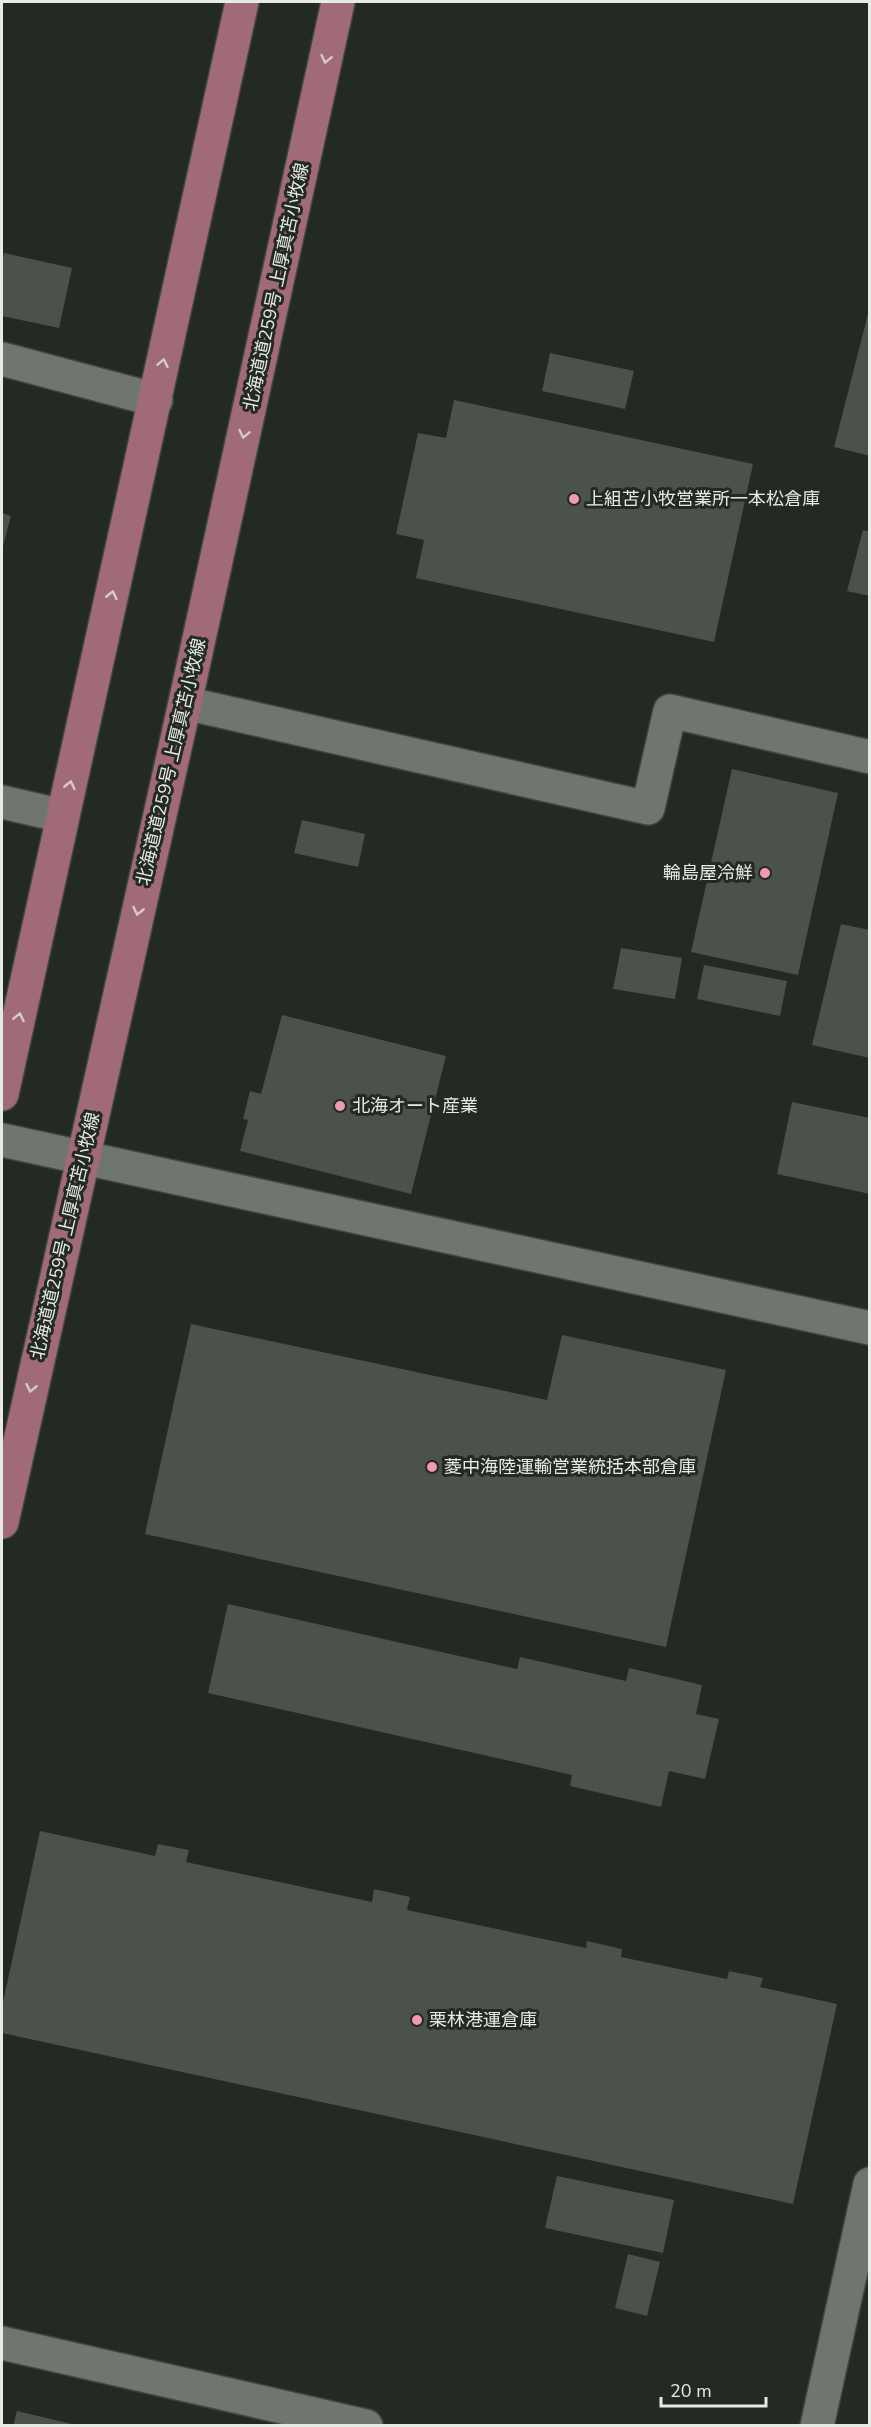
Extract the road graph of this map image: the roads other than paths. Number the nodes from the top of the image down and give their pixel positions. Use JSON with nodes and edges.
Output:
{"nodes":[{"id":1,"x":242,"y":2,"type":"edge"},
{"id":2,"x":338,"y":2,"type":"edge"},
{"id":3,"x":2,"y":359,"type":"edge"},
{"id":4,"x":156,"y":400,"type":"junction"},
{"id":5,"x":185,"y":703,"type":"junction"},
{"id":6,"x":870,"y":757,"type":"edge"},
{"id":7,"x":2,"y":802,"type":"edge"},
{"id":8,"x":63,"y":816,"type":"junction"},
{"id":9,"x":2,"y":1094,"type":"edge"},
{"id":10,"x":2,"y":1140,"type":"edge"},
{"id":11,"x":82,"y":1158,"type":"junction"},
{"id":12,"x":870,"y":1328,"type":"edge"},
{"id":13,"x":2,"y":1522,"type":"edge"},
{"id":14,"x":867,"y":2205,"type":"edge"},
{"id":15,"x":2,"y":2343,"type":"edge"},
{"id":16,"x":366,"y":2426,"type":"edge"},
{"id":17,"x":817,"y":2426,"type":"edge"}],
"edges":[{"from":4,"to":1,"type":"main road","one_way":true},
{"from":2,"to":5,"type":"main road","name":"北海道道259号 上厚真苫小牧線","one_way":true},
{"from":3,"to":4,"type":"street"},
{"from":8,"to":4,"type":"main road","one_way":true},
{"from":5,"to":6,"type":"street"},
{"from":5,"to":11,"type":"main road","name":"北海道道259号 上厚真苫小牧線","one_way":true},
{"from":7,"to":8,"type":"street"},
{"from":9,"to":8,"type":"main road","one_way":true},
{"from":10,"to":11,"type":"street"},
{"from":11,"to":12,"type":"street"},
{"from":11,"to":13,"type":"main road","name":"北海道道259号 上厚真苫小牧線","one_way":true},
{"from":14,"to":17,"type":"street"},
{"from":15,"to":16,"type":"street"}]}
